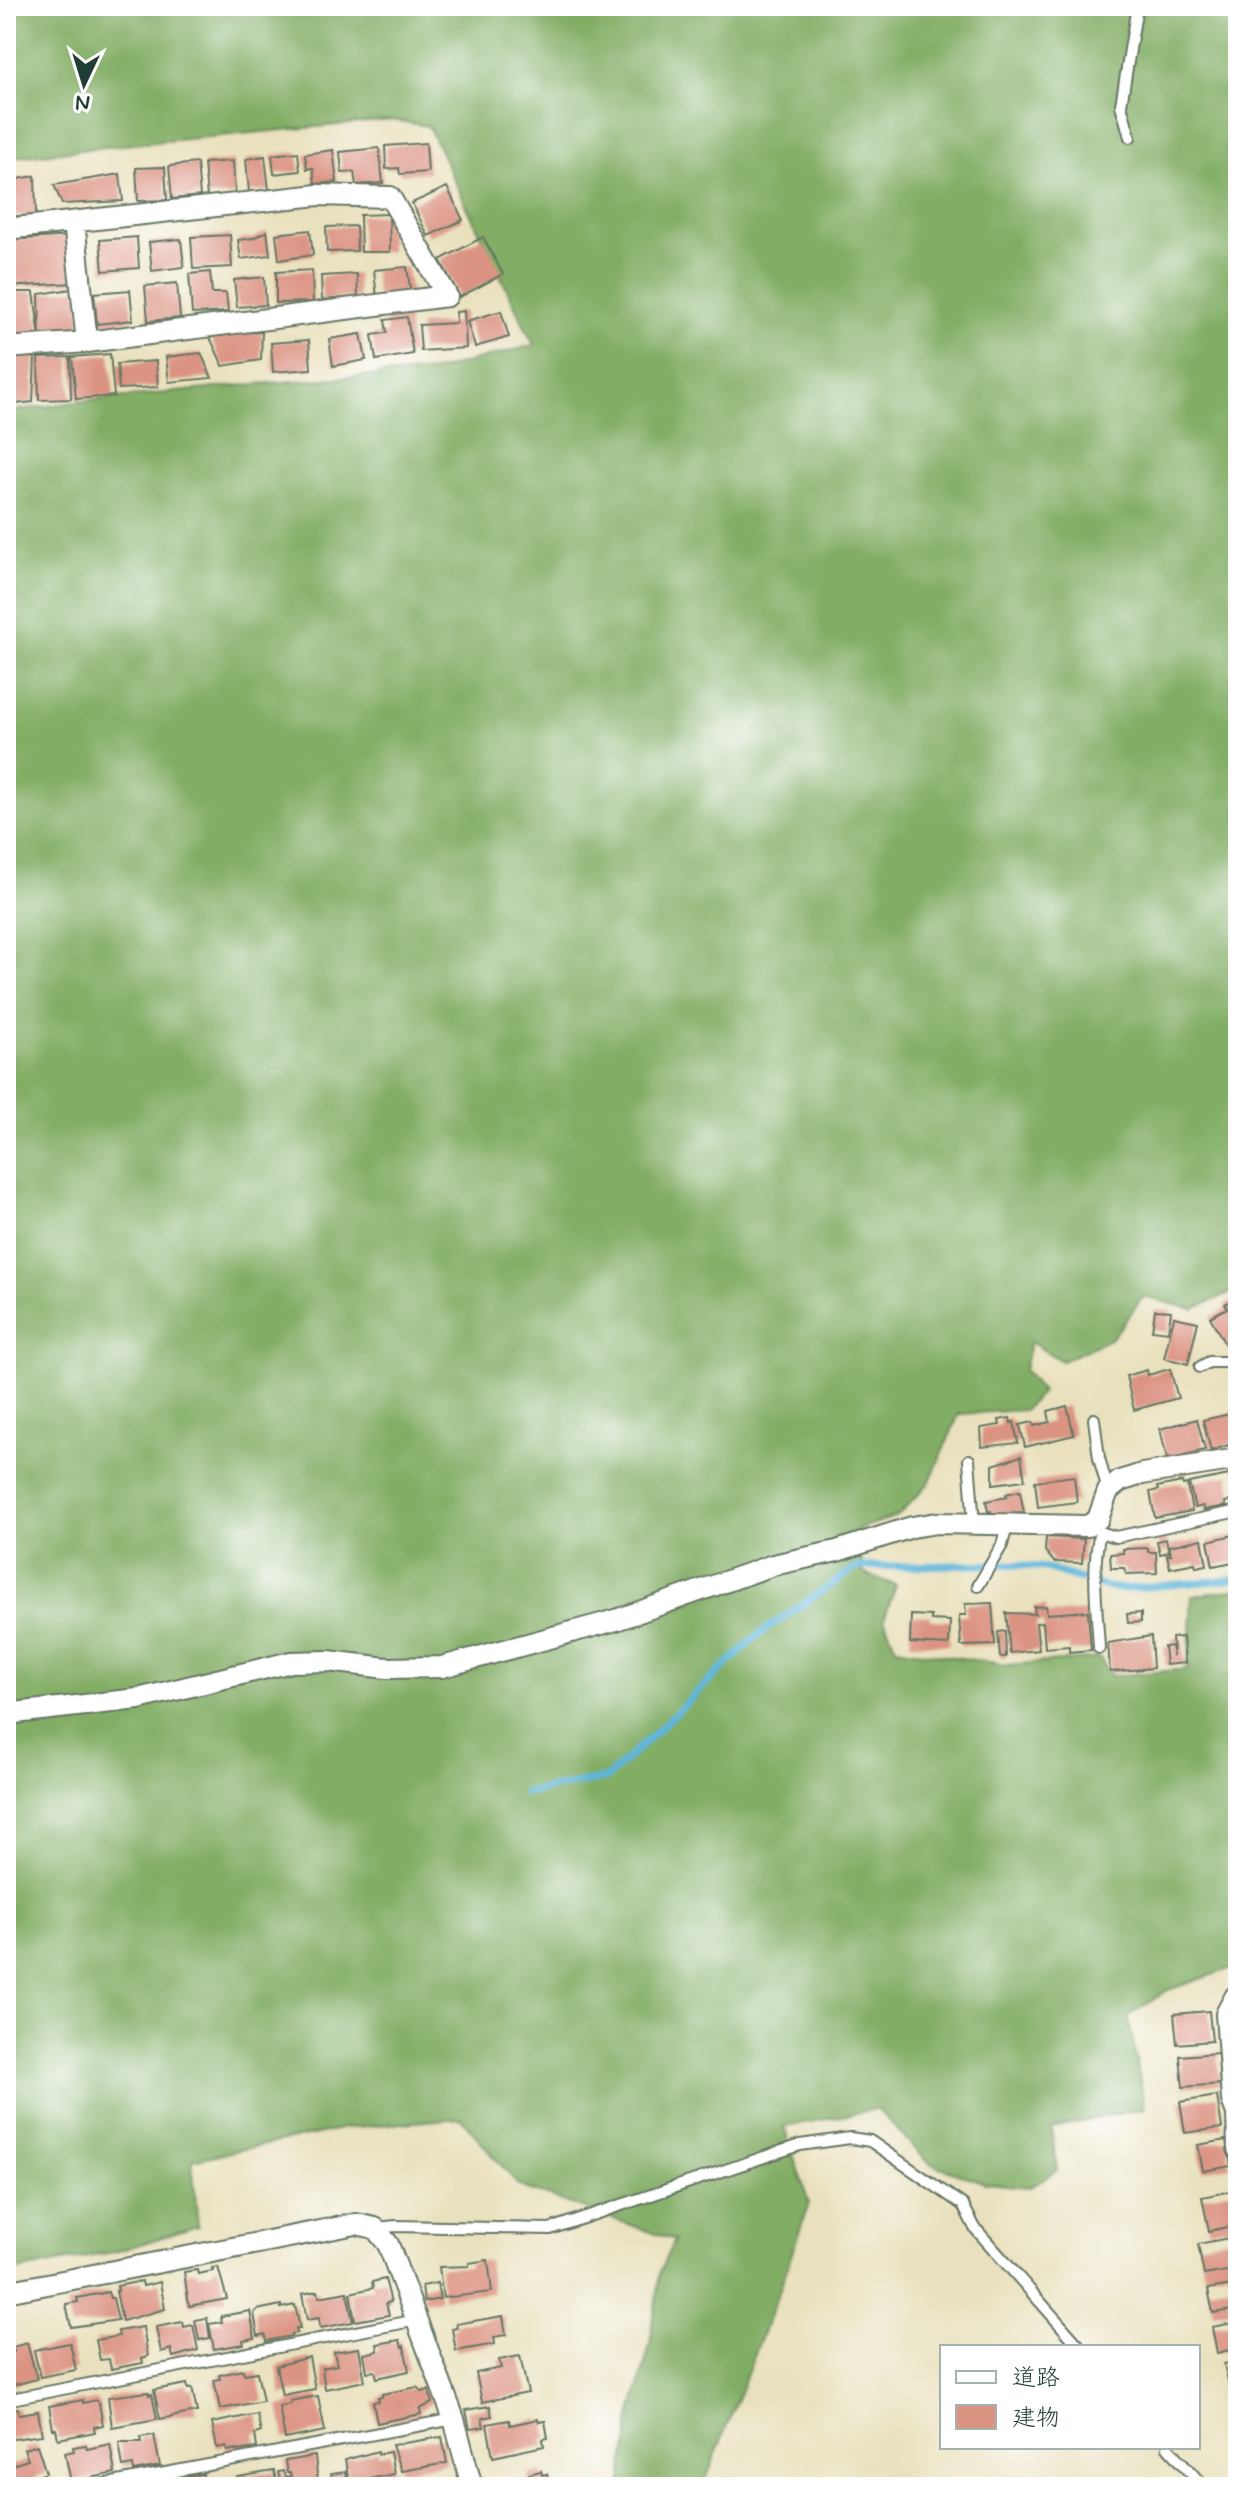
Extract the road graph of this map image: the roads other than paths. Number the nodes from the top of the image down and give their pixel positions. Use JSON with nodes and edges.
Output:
{"nodes":[{"id":1,"x":1137,"y":6,"type":"edge"},
{"id":2,"x":1130,"y":137,"type":"dead end"},
{"id":3,"x":74,"y":222,"type":"junction"},
{"id":4,"x":6,"y":229,"type":"edge"},
{"id":5,"x":87,"y":342,"type":"junction"},
{"id":6,"x":6,"y":348,"type":"edge"},
{"id":7,"x":1200,"y":1367,"type":"dead end"},
{"id":8,"x":1238,"y":1370,"type":"edge"},
{"id":9,"x":1094,"y":1419,"type":"dead end"},
{"id":10,"x":1238,"y":1459,"type":"edge"},
{"id":11,"x":969,"y":1460,"type":"dead end"},
{"id":12,"x":1108,"y":1491,"type":"junction"},
{"id":13,"x":1238,"y":1511,"type":"edge"},
{"id":14,"x":974,"y":1524,"type":"junction"},
{"id":15,"x":1007,"y":1526,"type":"junction"},
{"id":16,"x":1097,"y":1528,"type":"junction"},
{"id":17,"x":978,"y":1586,"type":"dead end"},
{"id":18,"x":1099,"y":1648,"type":"dead end"},
{"id":19,"x":6,"y":1714,"type":"edge"},
{"id":20,"x":1238,"y":1996,"type":"edge"},
{"id":21,"x":1238,"y":2113,"type":"edge"},
{"id":22,"x":1238,"y":2149,"type":"edge"},
{"id":23,"x":375,"y":2228,"type":"junction"},
{"id":24,"x":6,"y":2292,"type":"edge"},
{"id":25,"x":417,"y":2320,"type":"junction"},
{"id":26,"x":1078,"y":2345,"type":"edge"},
{"id":27,"x":6,"y":2400,"type":"edge"},
{"id":28,"x":454,"y":2419,"type":"junction"},
{"id":29,"x":1170,"y":2449,"type":"edge"},
{"id":30,"x":91,"y":2487,"type":"edge"},
{"id":31,"x":472,"y":2487,"type":"edge"},
{"id":32,"x":1204,"y":2487,"type":"edge"}],
"edges":[{"from":1,"to":2,"type":"lane"},
{"from":3,"to":4,"type":"street"},
{"from":3,"to":5,"type":"street"},
{"from":3,"to":5,"type":"street"},
{"from":5,"to":6,"type":"street"},
{"from":7,"to":8,"type":"lane"},
{"from":9,"to":12,"type":"lane"},
{"from":10,"to":12,"type":"street"},
{"from":11,"to":14,"type":"lane"},
{"from":12,"to":16,"type":"street"},
{"from":13,"to":16,"type":"lane"},
{"from":14,"to":15,"type":"street"},
{"from":14,"to":19,"type":"street"},
{"from":15,"to":16,"type":"street"},
{"from":15,"to":17,"type":"lane"},
{"from":16,"to":18,"type":"lane"},
{"from":20,"to":21,"type":"street"},
{"from":21,"to":22,"type":"street"},
{"from":23,"to":24,"type":"street"},
{"from":23,"to":25,"type":"street"},
{"from":23,"to":26,"type":"lane"},
{"from":25,"to":27,"type":"lane"},
{"from":25,"to":28,"type":"street"},
{"from":28,"to":30,"type":"lane"},
{"from":28,"to":31,"type":"street"},
{"from":29,"to":32,"type":"lane"}]}
